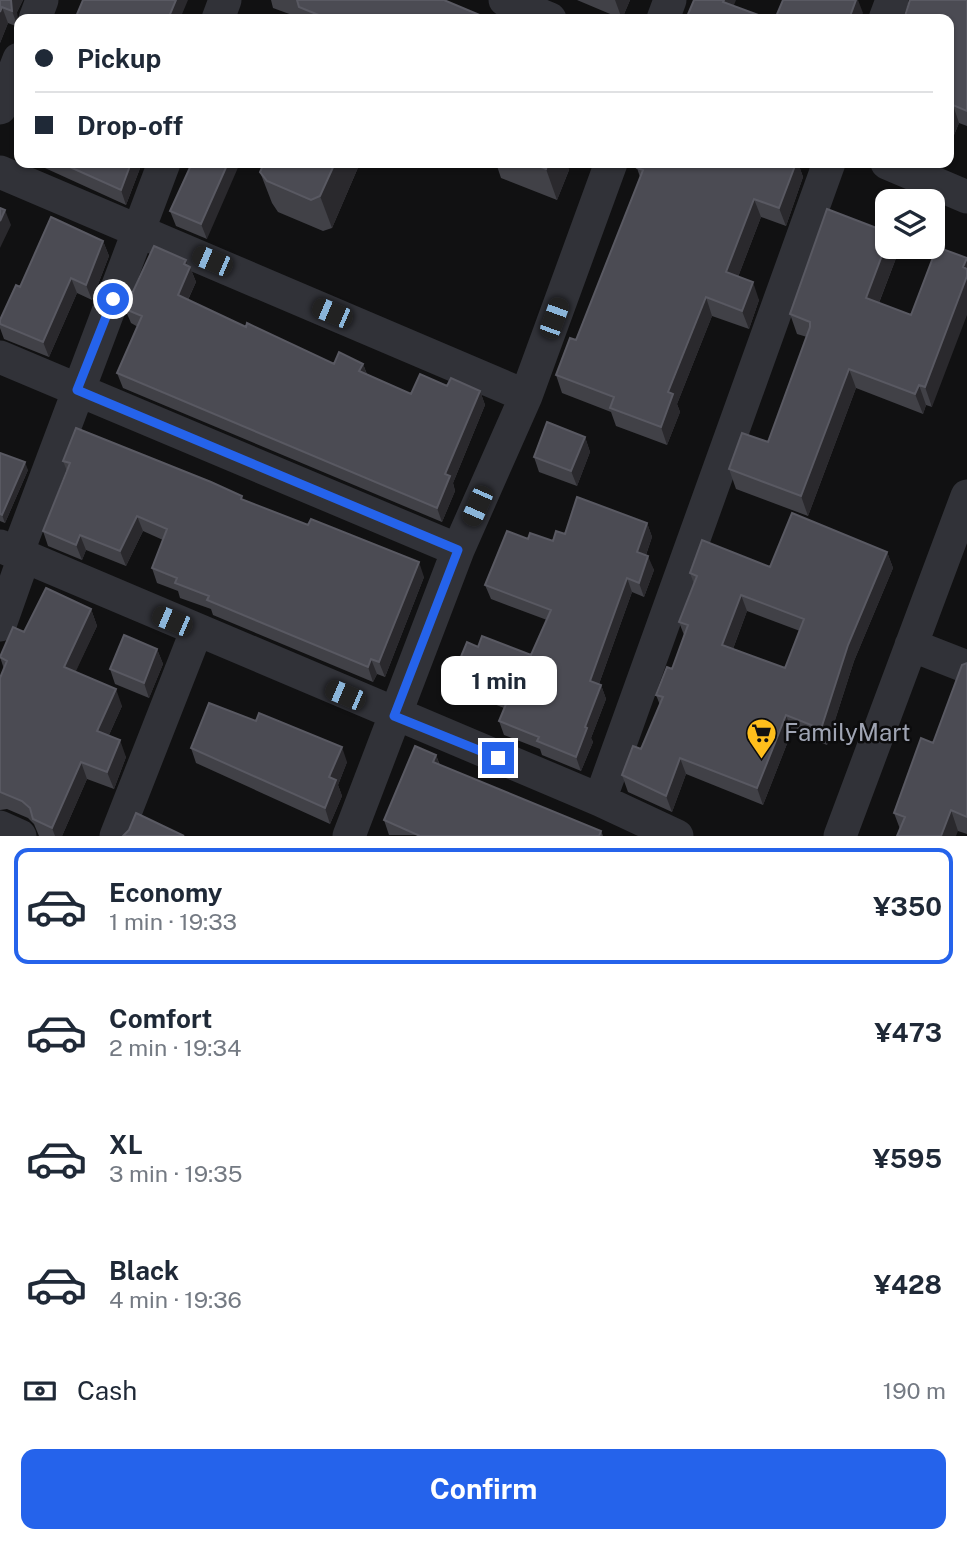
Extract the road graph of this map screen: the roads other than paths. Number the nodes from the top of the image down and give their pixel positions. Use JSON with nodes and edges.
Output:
{"nodes":[{"id":1,"x":505,"y":0,"type":"edge"},
{"id":2,"x":538,"y":14,"type":"edge"},
{"id":3,"x":14,"y":72,"type":"edge"},
{"id":4,"x":0,"y":108,"type":"edge"},
{"id":5,"x":162,"y":168,"type":"edge"},
{"id":6,"x":609,"y":168,"type":"edge"},
{"id":7,"x":827,"y":168,"type":"edge"},
{"id":8,"x":899,"y":168,"type":"edge"},
{"id":9,"x":0,"y":172,"type":"edge"},
{"id":10,"x":967,"y":197,"type":"edge"},
{"id":11,"x":139,"y":230,"type":"junction"},
{"id":12,"x":0,"y":357,"type":"edge"},
{"id":13,"x":77,"y":390,"type":"junction"},
{"id":14,"x":526,"y":396,"type":"junction"},
{"id":15,"x":967,"y":496,"type":"edge"},
{"id":16,"x":458,"y":550,"type":"junction"},
{"id":17,"x":14,"y":552,"type":"edge"},
{"id":18,"x":0,"y":625,"type":"edge"},
{"id":19,"x":196,"y":632,"type":"junction"},
{"id":20,"x":911,"y":645,"type":"junction"},
{"id":21,"x":967,"y":667,"type":"edge"},
{"id":22,"x":394,"y":716,"type":"junction"},
{"id":23,"x":600,"y":800,"type":"junction"},
{"id":24,"x":0,"y":827,"type":"edge"},
{"id":25,"x":20,"y":836,"type":"edge"},
{"id":26,"x":116,"y":836,"type":"edge"},
{"id":27,"x":349,"y":836,"type":"edge"},
{"id":28,"x":677,"y":836,"type":"edge"},
{"id":29,"x":840,"y":836,"type":"edge"}],
"edges":[{"from":1,"to":2,"type":"street"},
{"from":3,"to":4,"type":"street"},
{"from":5,"to":11,"type":"street"},
{"from":6,"to":14,"type":"street"},
{"from":7,"to":23,"type":"street"},
{"from":8,"to":10,"type":"street"},
{"from":9,"to":11,"type":"street"},
{"from":11,"to":13,"type":"street"},
{"from":11,"to":14,"type":"street"},
{"from":12,"to":13,"type":"street"},
{"from":13,"to":16,"type":"street"},
{"from":13,"to":17,"type":"street"},
{"from":14,"to":16,"type":"street"},
{"from":15,"to":20,"type":"street"},
{"from":16,"to":22,"type":"street"},
{"from":17,"to":18,"type":"street"},
{"from":17,"to":19,"type":"street"},
{"from":19,"to":22,"type":"street"},
{"from":19,"to":26,"type":"street"},
{"from":20,"to":21,"type":"street"},
{"from":20,"to":29,"type":"street"},
{"from":22,"to":23,"type":"street"},
{"from":22,"to":27,"type":"street"},
{"from":23,"to":28,"type":"street"},
{"from":24,"to":25,"type":"street"}]}
